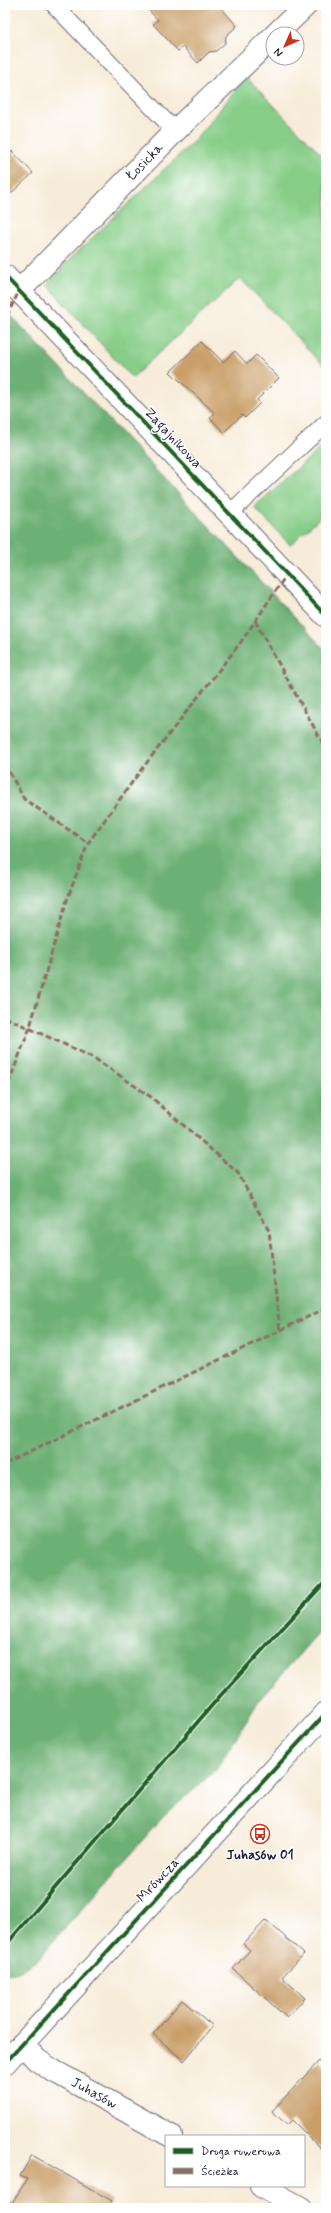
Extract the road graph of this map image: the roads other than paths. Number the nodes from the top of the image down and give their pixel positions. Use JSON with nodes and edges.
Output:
{"nodes":[{"id":1,"x":54,"y":5,"type":"edge"},
{"id":2,"x":306,"y":5,"type":"edge"},
{"id":3,"x":284,"y":26,"type":"edge"},
{"id":4,"x":265,"y":45,"type":"edge"},
{"id":5,"x":175,"y":131,"type":"junction"},
{"id":6,"x":12,"y":284,"type":"edge"},
{"id":7,"x":326,"y":423,"type":"edge"},
{"id":8,"x":229,"y":514,"type":"junction"},
{"id":9,"x":326,"y":616,"type":"edge"},
{"id":10,"x":326,"y":1713,"type":"edge"},
{"id":11,"x":22,"y":2044,"type":"junction"},
{"id":12,"x":5,"y":2063,"type":"edge"},
{"id":13,"x":169,"y":2135,"type":"edge"},
{"id":14,"x":263,"y":2187,"type":"edge"},
{"id":15,"x":301,"y":2208,"type":"edge"}],
"edges":[{"from":1,"to":5,"type":"lane"},
{"from":2,"to":3,"type":"street"},
{"from":4,"to":5,"type":"street","name":"Łosicka"},
{"from":5,"to":6,"type":"street","name":"Łosicka"},
{"from":6,"to":8,"type":"street","name":"Zagajnikowa"},
{"from":7,"to":8,"type":"lane"},
{"from":8,"to":9,"type":"street","name":"Zagajnikowa"},
{"from":10,"to":11,"type":"street","name":"Mrówcza"},
{"from":11,"to":12,"type":"street","name":"Mrówcza"},
{"from":11,"to":13,"type":"street","name":"Juhasów"},
{"from":14,"to":15,"type":"street"}]}
